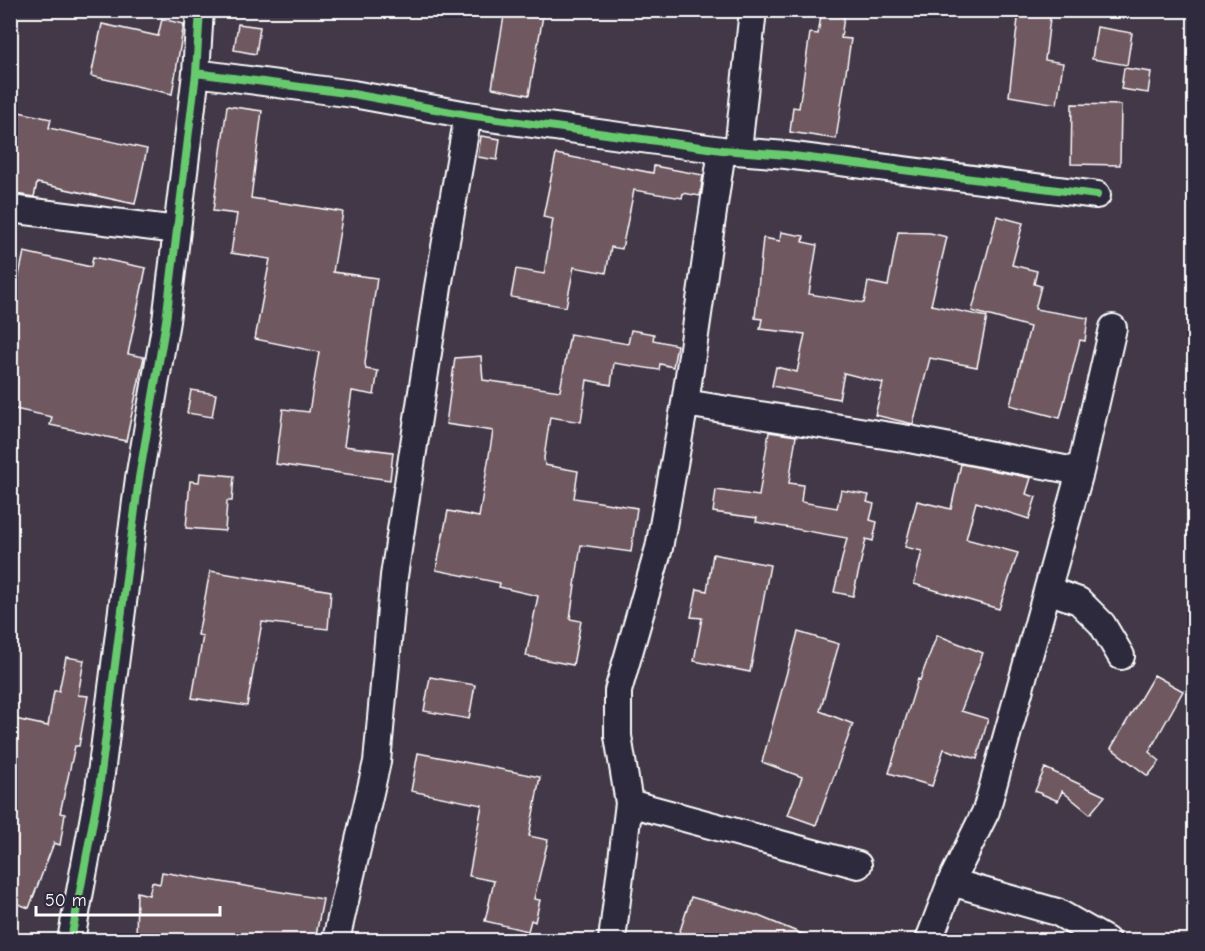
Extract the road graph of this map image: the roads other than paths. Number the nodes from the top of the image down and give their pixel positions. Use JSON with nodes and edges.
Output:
{"nodes":[{"id":1,"x":200,"y":10,"type":"edge"},
{"id":2,"x":753,"y":10,"type":"edge"},
{"id":3,"x":196,"y":73,"type":"junction"},
{"id":4,"x":468,"y":115,"type":"junction"},
{"id":5,"x":730,"y":150,"type":"junction"},
{"id":6,"x":1096,"y":195,"type":"dead end"},
{"id":7,"x":10,"y":209,"type":"edge"},
{"id":8,"x":177,"y":230,"type":"junction"},
{"id":9,"x":1113,"y":328,"type":"dead end"},
{"id":10,"x":685,"y":403,"type":"junction"},
{"id":11,"x":1080,"y":472,"type":"junction"},
{"id":12,"x":1048,"y":590,"type":"junction"},
{"id":13,"x":1120,"y":656,"type":"dead end"},
{"id":14,"x":628,"y":803,"type":"junction"},
{"id":15,"x":858,"y":865,"type":"dead end"},
{"id":16,"x":951,"y":882,"type":"junction"},
{"id":17,"x":71,"y":940,"type":"edge"},
{"id":18,"x":336,"y":940,"type":"edge"},
{"id":19,"x":612,"y":940,"type":"edge"},
{"id":20,"x":929,"y":940,"type":"edge"},
{"id":21,"x":1106,"y":940,"type":"edge"}],
"edges":[{"from":1,"to":3,"type":"street"},
{"from":2,"to":5,"type":"street"},
{"from":3,"to":4,"type":"street"},
{"from":3,"to":8,"type":"street"},
{"from":4,"to":5,"type":"street"},
{"from":4,"to":18,"type":"street"},
{"from":5,"to":6,"type":"street"},
{"from":5,"to":10,"type":"street"},
{"from":7,"to":8,"type":"street"},
{"from":8,"to":17,"type":"street"},
{"from":9,"to":11,"type":"street"},
{"from":10,"to":11,"type":"street"},
{"from":10,"to":14,"type":"street"},
{"from":11,"to":12,"type":"street"},
{"from":12,"to":13,"type":"street"},
{"from":12,"to":16,"type":"street"},
{"from":14,"to":15,"type":"street"},
{"from":14,"to":19,"type":"street"},
{"from":16,"to":20,"type":"street"},
{"from":16,"to":21,"type":"street"}]}
